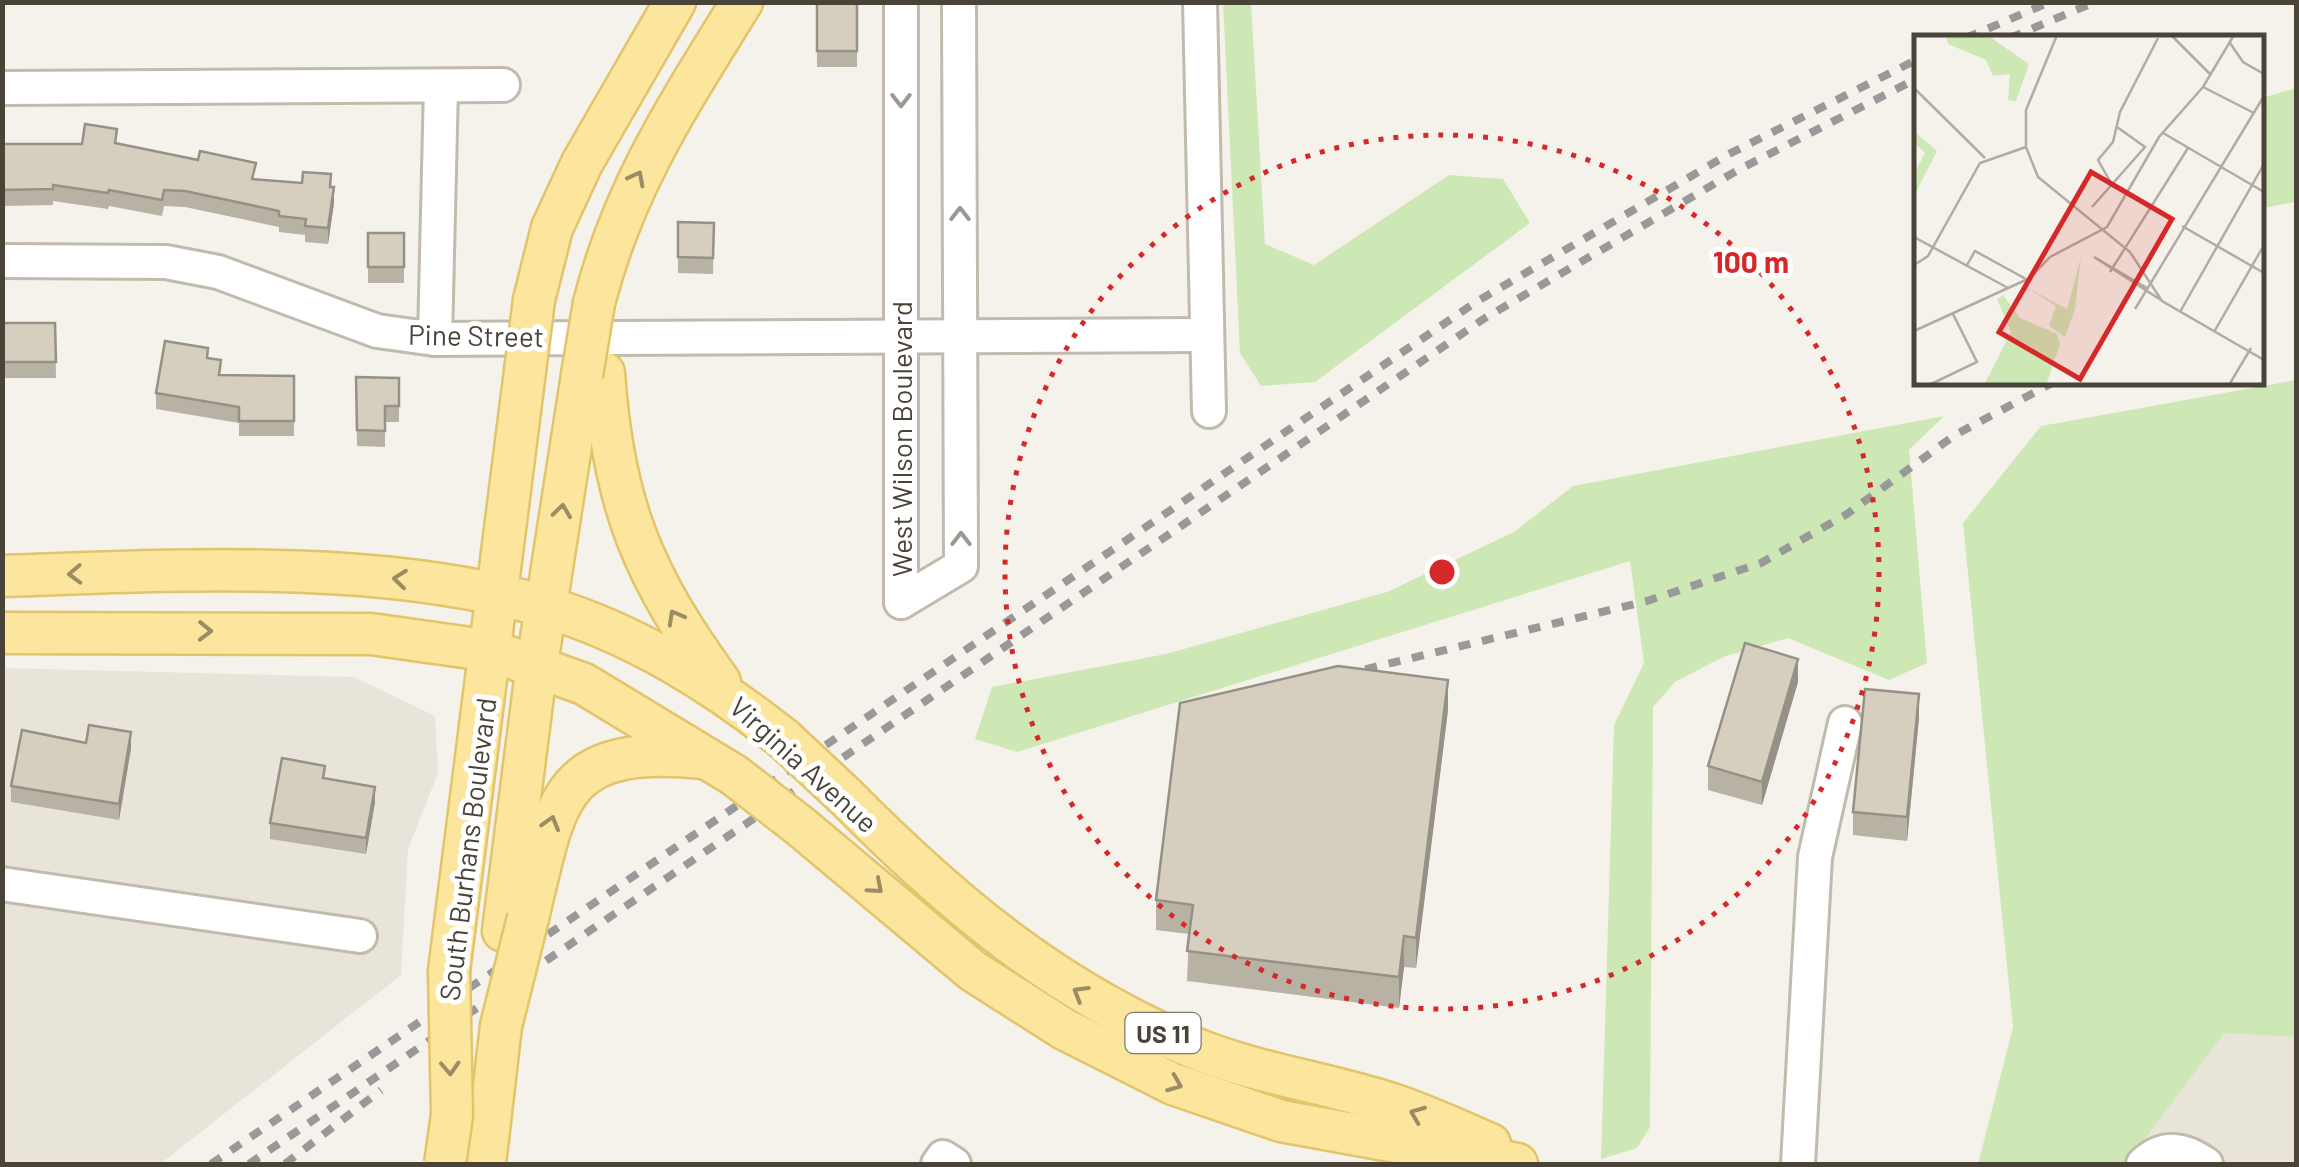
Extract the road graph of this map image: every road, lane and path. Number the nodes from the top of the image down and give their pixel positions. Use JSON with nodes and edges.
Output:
{"nodes":[{"id":1,"x":675,"y":2,"type":"edge"},
{"id":2,"x":742,"y":2,"type":"edge"},
{"id":3,"x":901,"y":2,"type":"edge"},
{"id":4,"x":959,"y":2,"type":"edge"},
{"id":5,"x":1200,"y":2,"type":"edge"},
{"id":6,"x":503,"y":84,"type":"dead end"},
{"id":7,"x":441,"y":86,"type":"junction"},
{"id":8,"x":2,"y":88,"type":"edge"},
{"id":9,"x":2,"y":261,"type":"edge"},
{"id":10,"x":901,"y":334,"type":"junction"},
{"id":11,"x":961,"y":335,"type":"junction"},
{"id":12,"x":1205,"y":335,"type":"junction"},
{"id":13,"x":435,"y":338,"type":"junction"},
{"id":14,"x":593,"y":374,"type":"junction"},
{"id":15,"x":1209,"y":412,"type":"dead end"},
{"id":16,"x":2,"y":576,"type":"edge"},
{"id":17,"x":496,"y":594,"type":"junction"},
{"id":18,"x":548,"y":608,"type":"junction"},
{"id":19,"x":2,"y":634,"type":"edge"},
{"id":20,"x":492,"y":651,"type":"junction"},
{"id":21,"x":537,"y":664,"type":"junction"},
{"id":22,"x":731,"y":697,"type":"junction"},
{"id":23,"x":1845,"y":722,"type":"dead end"},
{"id":24,"x":723,"y":766,"type":"junction"},
{"id":25,"x":2,"y":884,"type":"edge"},
{"id":26,"x":516,"y":925,"type":"junction"},
{"id":27,"x":360,"y":936,"type":"dead end"},
{"id":28,"x":445,"y":1164,"type":"edge"},
{"id":29,"x":485,"y":1164,"type":"edge"},
{"id":30,"x":938,"y":1164,"type":"edge"},
{"id":31,"x":954,"y":1164,"type":"edge"},
{"id":32,"x":1517,"y":1164,"type":"edge"},
{"id":33,"x":1540,"y":1164,"type":"edge"},
{"id":34,"x":1798,"y":1164,"type":"edge"},
{"id":35,"x":2143,"y":1164,"type":"edge"},
{"id":36,"x":2206,"y":1164,"type":"edge"}],
"edges":[{"from":1,"to":17,"type":"main road","bridge":true},
{"from":14,"to":2,"type":"main road","one_way":true},
{"from":3,"to":10,"type":"street","name":"West Wilson Boulevard","one_way":true},
{"from":11,"to":4,"type":"street","name":"West Wilson Boulevard","one_way":true},
{"from":5,"to":12,"type":"street"},
{"from":6,"to":7,"type":"street"},
{"from":7,"to":8,"type":"street"},
{"from":7,"to":13,"type":"street"},
{"from":9,"to":13,"type":"street","name":"Pine Street"},
{"from":10,"to":11,"type":"street","name":"Pine Street"},
{"from":10,"to":11,"type":"street","name":"West Wilson Boulevard","one_way":true},
{"from":10,"to":13,"type":"street","name":"Pine Street"},
{"from":11,"to":12,"type":"street","name":"Pine Street"},
{"from":12,"to":15,"type":"street"},
{"from":18,"to":14,"type":"main road","one_way":true},
{"from":22,"to":14,"type":"main road","one_way":true},
{"from":17,"to":16,"type":"main road","name":"Virginia Avenue","one_way":true},
{"from":17,"to":18,"type":"main road","name":"Virginia Avenue","number":"US 11"},
{"from":17,"to":20,"type":"main road","name":"South Burhans Boulevard"},
{"from":18,"to":21,"type":"main road"},
{"from":18,"to":22,"type":"main road","name":"Virginia Avenue","number":"US 11"},
{"from":19,"to":20,"type":"main road","name":"Virginia Avenue","one_way":true},
{"from":20,"to":21,"type":"main road","name":"Virginia Avenue"},
{"from":20,"to":28,"type":"main road","name":"South Burhans Boulevard","one_way":true,"bridge":true},
{"from":21,"to":24,"type":"main road","name":"Virginia Avenue"},
{"from":21,"to":26,"type":"main road","name":"South Burhans Boulevard"},
{"from":33,"to":22,"type":"main road","name":"Virginia Avenue","number":"US 11","one_way":true,"bridge":true},
{"from":23,"to":34,"type":"street"},
{"from":26,"to":24,"type":"main road","one_way":true},
{"from":24,"to":32,"type":"main road","name":"Virginia Avenue","number":"US 11","one_way":true,"bridge":true},
{"from":25,"to":27,"type":"street"},
{"from":26,"to":29,"type":"main road","name":"South Burhans Boulevard","bridge":true},
{"from":30,"to":31,"type":"street"},
{"from":35,"to":36,"type":"street"}]}
